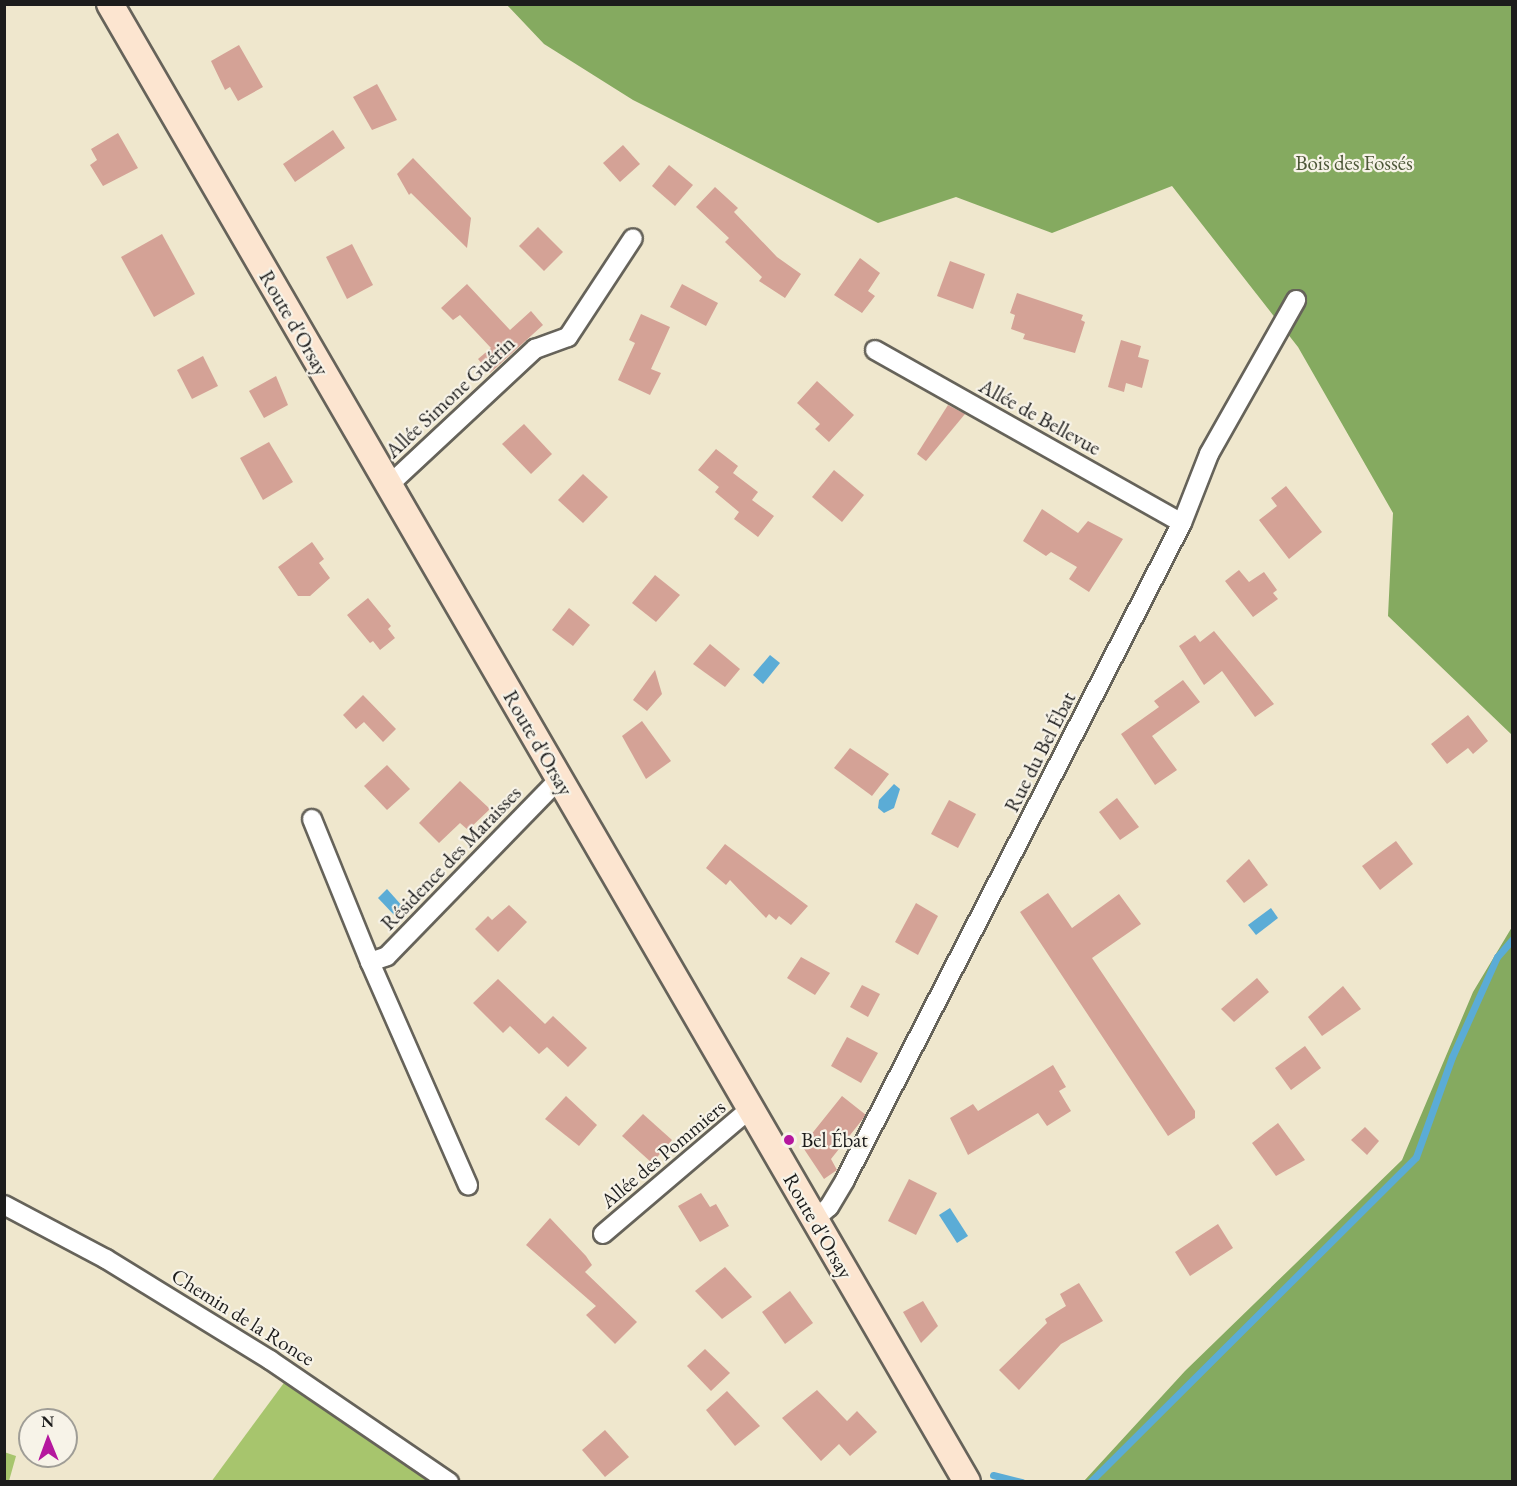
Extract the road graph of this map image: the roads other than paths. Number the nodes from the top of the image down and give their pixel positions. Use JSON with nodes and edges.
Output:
{"nodes":[{"id":1,"x":110,"y":4,"type":"edge"},
{"id":2,"x":633,"y":238,"type":"dead end"},
{"id":3,"x":1296,"y":300,"type":"dead end"},
{"id":4,"x":875,"y":350,"type":"dead end"},
{"id":5,"x":389,"y":485,"type":"junction"},
{"id":6,"x":1182,"y":523,"type":"junction"},
{"id":7,"x":559,"y":779,"type":"junction"},
{"id":8,"x":312,"y":819,"type":"dead end"},
{"id":9,"x":370,"y":962,"type":"junction"},
{"id":10,"x":751,"y":1108,"type":"junction"},
{"id":11,"x":468,"y":1185,"type":"dead end"},
{"id":12,"x":4,"y":1205,"type":"edge"},
{"id":13,"x":815,"y":1219,"type":"junction"},
{"id":14,"x":603,"y":1234,"type":"dead end"},
{"id":15,"x":449,"y":1482,"type":"edge"},
{"id":16,"x":967,"y":1482,"type":"edge"}],
"edges":[{"from":1,"to":5,"type":"main road","name":"Route d'Orsay"},
{"from":2,"to":5,"type":"street","name":"Allée Simone Guérin"},
{"from":3,"to":6,"type":"street","name":"Rue du Bel Ébat"},
{"from":4,"to":6,"type":"street","name":"Allée de Bellevue"},
{"from":5,"to":7,"type":"main road","name":"Route d'Orsay"},
{"from":6,"to":13,"type":"street","name":"Rue du Bel Ébat"},
{"from":7,"to":9,"type":"street","name":"Résidence des Maraisses"},
{"from":7,"to":10,"type":"main road","name":"Route d'Orsay"},
{"from":8,"to":9,"type":"street","name":"Résidence des Maraisses"},
{"from":9,"to":11,"type":"street","name":"Résidence des Maraisses"},
{"from":10,"to":13,"type":"main road","name":"Route d'Orsay"},
{"from":10,"to":14,"type":"street","name":"Allée des Pommiers"},
{"from":12,"to":15,"type":"street","name":"Chemin de la Ronce"},
{"from":13,"to":16,"type":"main road","name":"Route d'Orsay"}]}
